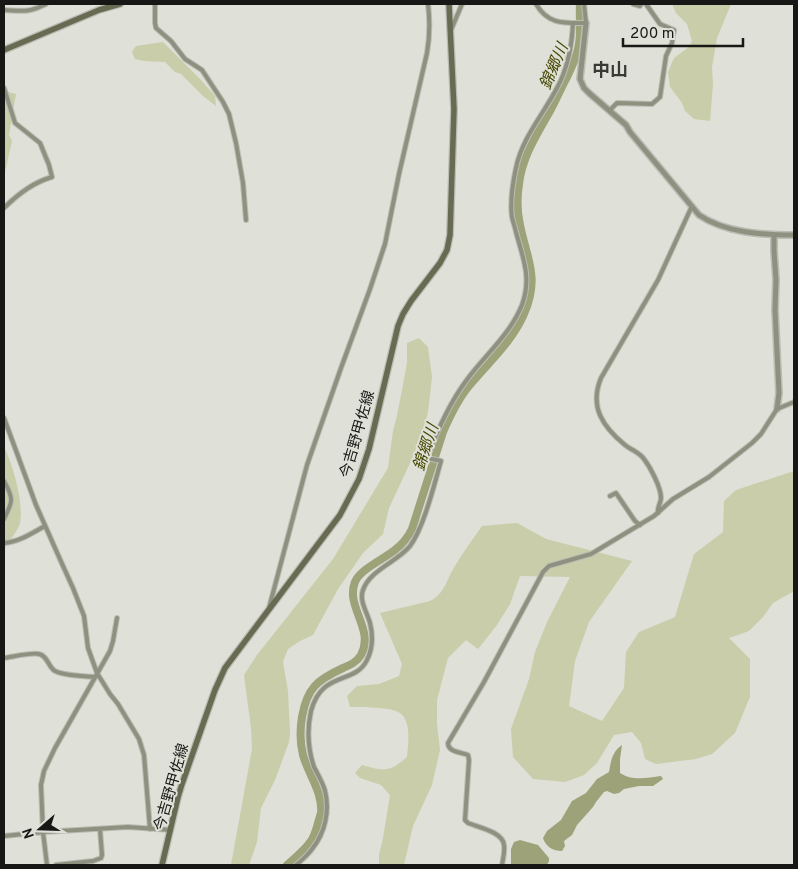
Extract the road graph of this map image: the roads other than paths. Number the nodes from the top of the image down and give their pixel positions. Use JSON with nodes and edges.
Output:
{"nodes":[{"id":1,"x":46,"y":4,"type":"edge"},
{"id":2,"x":120,"y":4,"type":"edge"},
{"id":3,"x":154,"y":4,"type":"edge"},
{"id":4,"x":428,"y":4,"type":"edge"},
{"id":5,"x":449,"y":4,"type":"edge"},
{"id":6,"x":462,"y":4,"type":"edge"},
{"id":7,"x":536,"y":4,"type":"edge"},
{"id":8,"x":584,"y":4,"type":"edge"},
{"id":9,"x":633,"y":4,"type":"edge"},
{"id":10,"x":641,"y":4,"type":"edge"},
{"id":11,"x":646,"y":4,"type":"edge"},
{"id":12,"x":4,"y":10,"type":"edge"},
{"id":13,"x":573,"y":23,"type":"junction"},
{"id":14,"x":586,"y":23,"type":"junction"},
{"id":15,"x":451,"y":31,"type":"junction"},
{"id":16,"x":4,"y":50,"type":"edge"},
{"id":17,"x":4,"y":88,"type":"edge"},
{"id":18,"x":610,"y":110,"type":"junction"},
{"id":19,"x":692,"y":206,"type":"junction"},
{"id":20,"x":4,"y":208,"type":"edge"},
{"id":21,"x":246,"y":220,"type":"dead end"},
{"id":22,"x":774,"y":235,"type":"junction"},
{"id":23,"x":794,"y":236,"type":"edge"},
{"id":24,"x":794,"y":402,"type":"edge"},
{"id":25,"x":777,"y":409,"type":"junction"},
{"id":26,"x":4,"y":418,"type":"edge"},
{"id":27,"x":4,"y":481,"type":"edge"},
{"id":28,"x":610,"y":496,"type":"dead end"},
{"id":29,"x":658,"y":513,"type":"junction"},
{"id":30,"x":4,"y":519,"type":"edge"},
{"id":31,"x":640,"y":525,"type":"junction"},
{"id":32,"x":45,"y":526,"type":"junction"},
{"id":33,"x":4,"y":543,"type":"edge"},
{"id":34,"x":268,"y":612,"type":"junction"},
{"id":35,"x":117,"y":618,"type":"dead end"},
{"id":36,"x":4,"y":658,"type":"edge"},
{"id":37,"x":96,"y":675,"type":"junction"},
{"id":38,"x":100,"y":828,"type":"junction"},
{"id":39,"x":150,"y":829,"type":"junction"},
{"id":40,"x":170,"y":830,"type":"junction"},
{"id":41,"x":43,"y":832,"type":"junction"},
{"id":42,"x":4,"y":836,"type":"edge"},
{"id":43,"x":47,"y":865,"type":"edge"},
{"id":44,"x":56,"y":865,"type":"edge"},
{"id":45,"x":162,"y":865,"type":"edge"},
{"id":46,"x":296,"y":865,"type":"edge"},
{"id":47,"x":502,"y":865,"type":"edge"}],
"edges":[{"from":1,"to":12,"type":"street"},
{"from":2,"to":16,"type":"main road"},
{"from":3,"to":21,"type":"street"},
{"from":4,"to":34,"type":"street"},
{"from":5,"to":15,"type":"main road","name":"今吉野甲佐線"},
{"from":6,"to":15,"type":"street"},
{"from":7,"to":13,"type":"street"},
{"from":8,"to":14,"type":"street"},
{"from":9,"to":10,"type":"street"},
{"from":11,"to":18,"type":"street"},
{"from":13,"to":14,"type":"street"},
{"from":13,"to":46,"type":"street"},
{"from":14,"to":18,"type":"street"},
{"from":15,"to":34,"type":"main road","name":"今吉野甲佐線"},
{"from":17,"to":20,"type":"street"},
{"from":18,"to":19,"type":"street"},
{"from":19,"to":22,"type":"street"},
{"from":19,"to":29,"type":"street"},
{"from":22,"to":23,"type":"street"},
{"from":22,"to":25,"type":"street"},
{"from":24,"to":25,"type":"street"},
{"from":25,"to":29,"type":"street"},
{"from":26,"to":32,"type":"street"},
{"from":27,"to":30,"type":"street"},
{"from":28,"to":31,"type":"street"},
{"from":29,"to":31,"type":"street"},
{"from":31,"to":47,"type":"street"},
{"from":32,"to":33,"type":"street"},
{"from":32,"to":37,"type":"street"},
{"from":34,"to":40,"type":"main road","name":"今吉野甲佐線"},
{"from":35,"to":37,"type":"street"},
{"from":36,"to":37,"type":"street"},
{"from":37,"to":39,"type":"street"},
{"from":37,"to":41,"type":"street"},
{"from":38,"to":39,"type":"street"},
{"from":38,"to":41,"type":"street"},
{"from":38,"to":44,"type":"street"},
{"from":39,"to":40,"type":"street"},
{"from":40,"to":45,"type":"main road","name":"今吉野甲佐線"},
{"from":41,"to":42,"type":"street"},
{"from":41,"to":43,"type":"street"}]}
